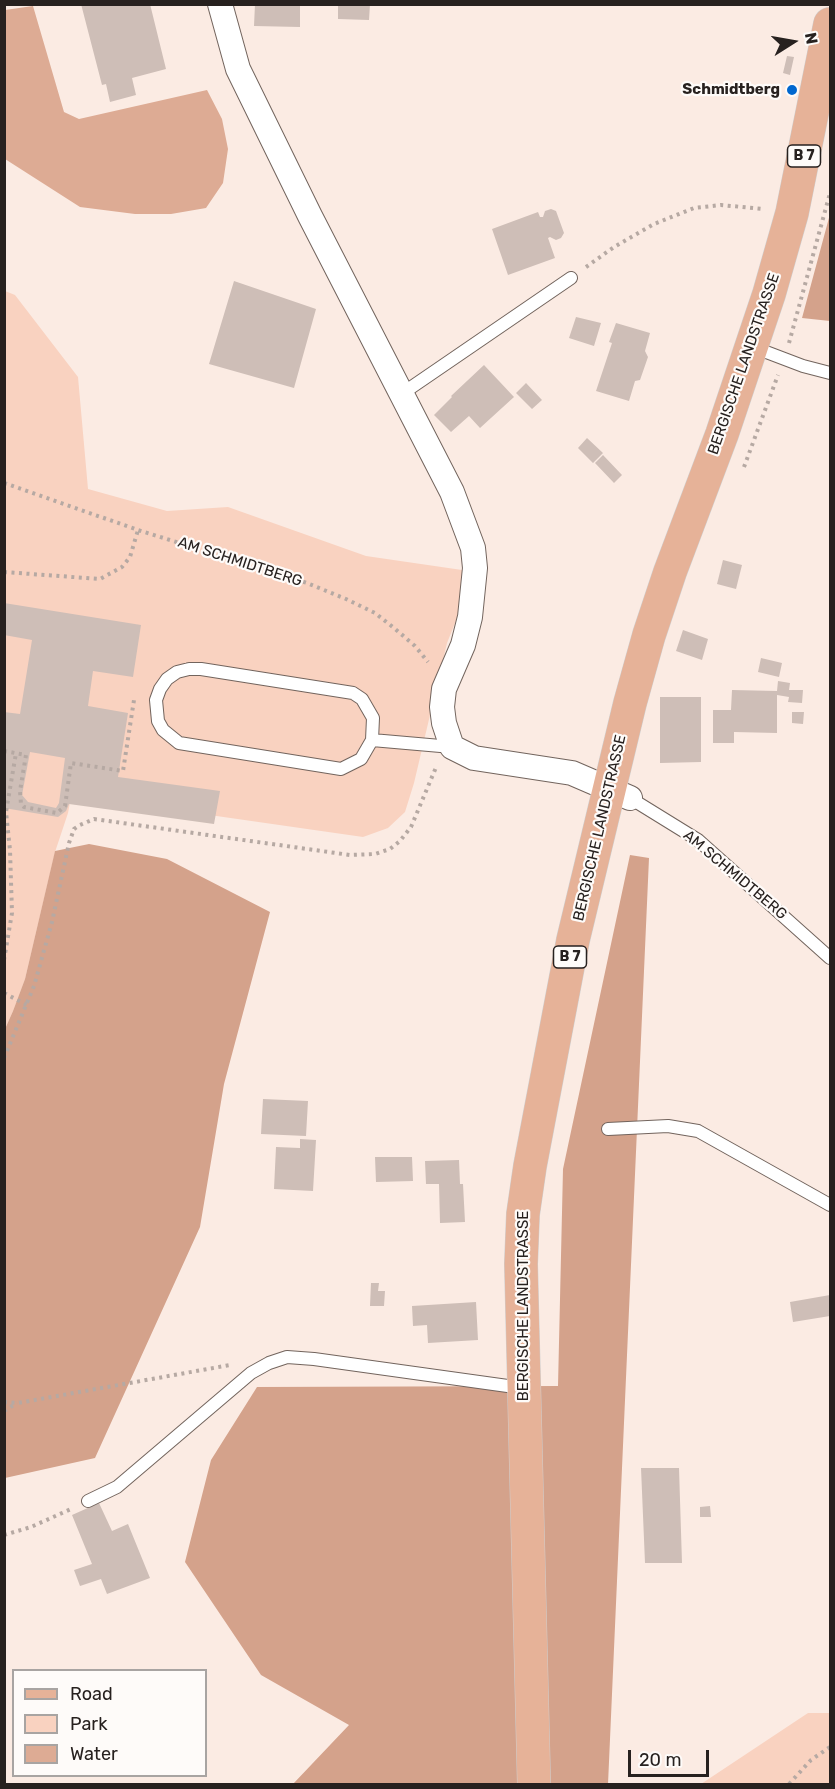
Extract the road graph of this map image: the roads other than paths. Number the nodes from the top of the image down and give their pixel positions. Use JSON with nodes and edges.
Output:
{"nodes":[{"id":1,"x":220,"y":4,"type":"edge"},
{"id":2,"x":831,"y":24,"type":"edge"},
{"id":3,"x":571,"y":278,"type":"road end"},
{"id":4,"x":752,"y":346,"type":"junction"},
{"id":5,"x":831,"y":373,"type":"edge"},
{"id":6,"x":403,"y":393,"type":"junction"},
{"id":7,"x":372,"y":740,"type":"junction"},
{"id":8,"x":452,"y":747,"type":"junction"},
{"id":9,"x":620,"y":793,"type":"junction"},
{"id":10,"x":831,"y":958,"type":"edge"},
{"id":11,"x":608,"y":1129,"type":"dead end"},
{"id":12,"x":831,"y":1205,"type":"edge"},
{"id":13,"x":523,"y":1388,"type":"junction"},
{"id":14,"x":88,"y":1501,"type":"road end"},
{"id":15,"x":534,"y":1785,"type":"edge"}],
"edges":[{"from":1,"to":6,"type":"street"},
{"from":2,"to":4,"type":"main road","name":"BERGISCHE LANDSTRASSE","number":"B 7"},
{"from":3,"to":6,"type":"lane"},
{"from":4,"to":5,"type":"lane"},
{"from":4,"to":9,"type":"main road","name":"BERGISCHE LANDSTRASSE","number":"B 7"},
{"from":6,"to":8,"type":"street"},
{"from":7,"to":7,"type":"lane"},
{"from":7,"to":8,"type":"lane"},
{"from":8,"to":9,"type":"street","name":"AM SCHMIDTBERG"},
{"from":9,"to":10,"type":"lane","name":"AM SCHMIDTBERG"},
{"from":9,"to":13,"type":"main road","name":"BERGISCHE LANDSTRASSE","number":"B 7"},
{"from":11,"to":12,"type":"lane"},
{"from":13,"to":14,"type":"lane"},
{"from":13,"to":15,"type":"main road","name":"BERGISCHE LANDSTRASSE","number":"B 7"}]}
